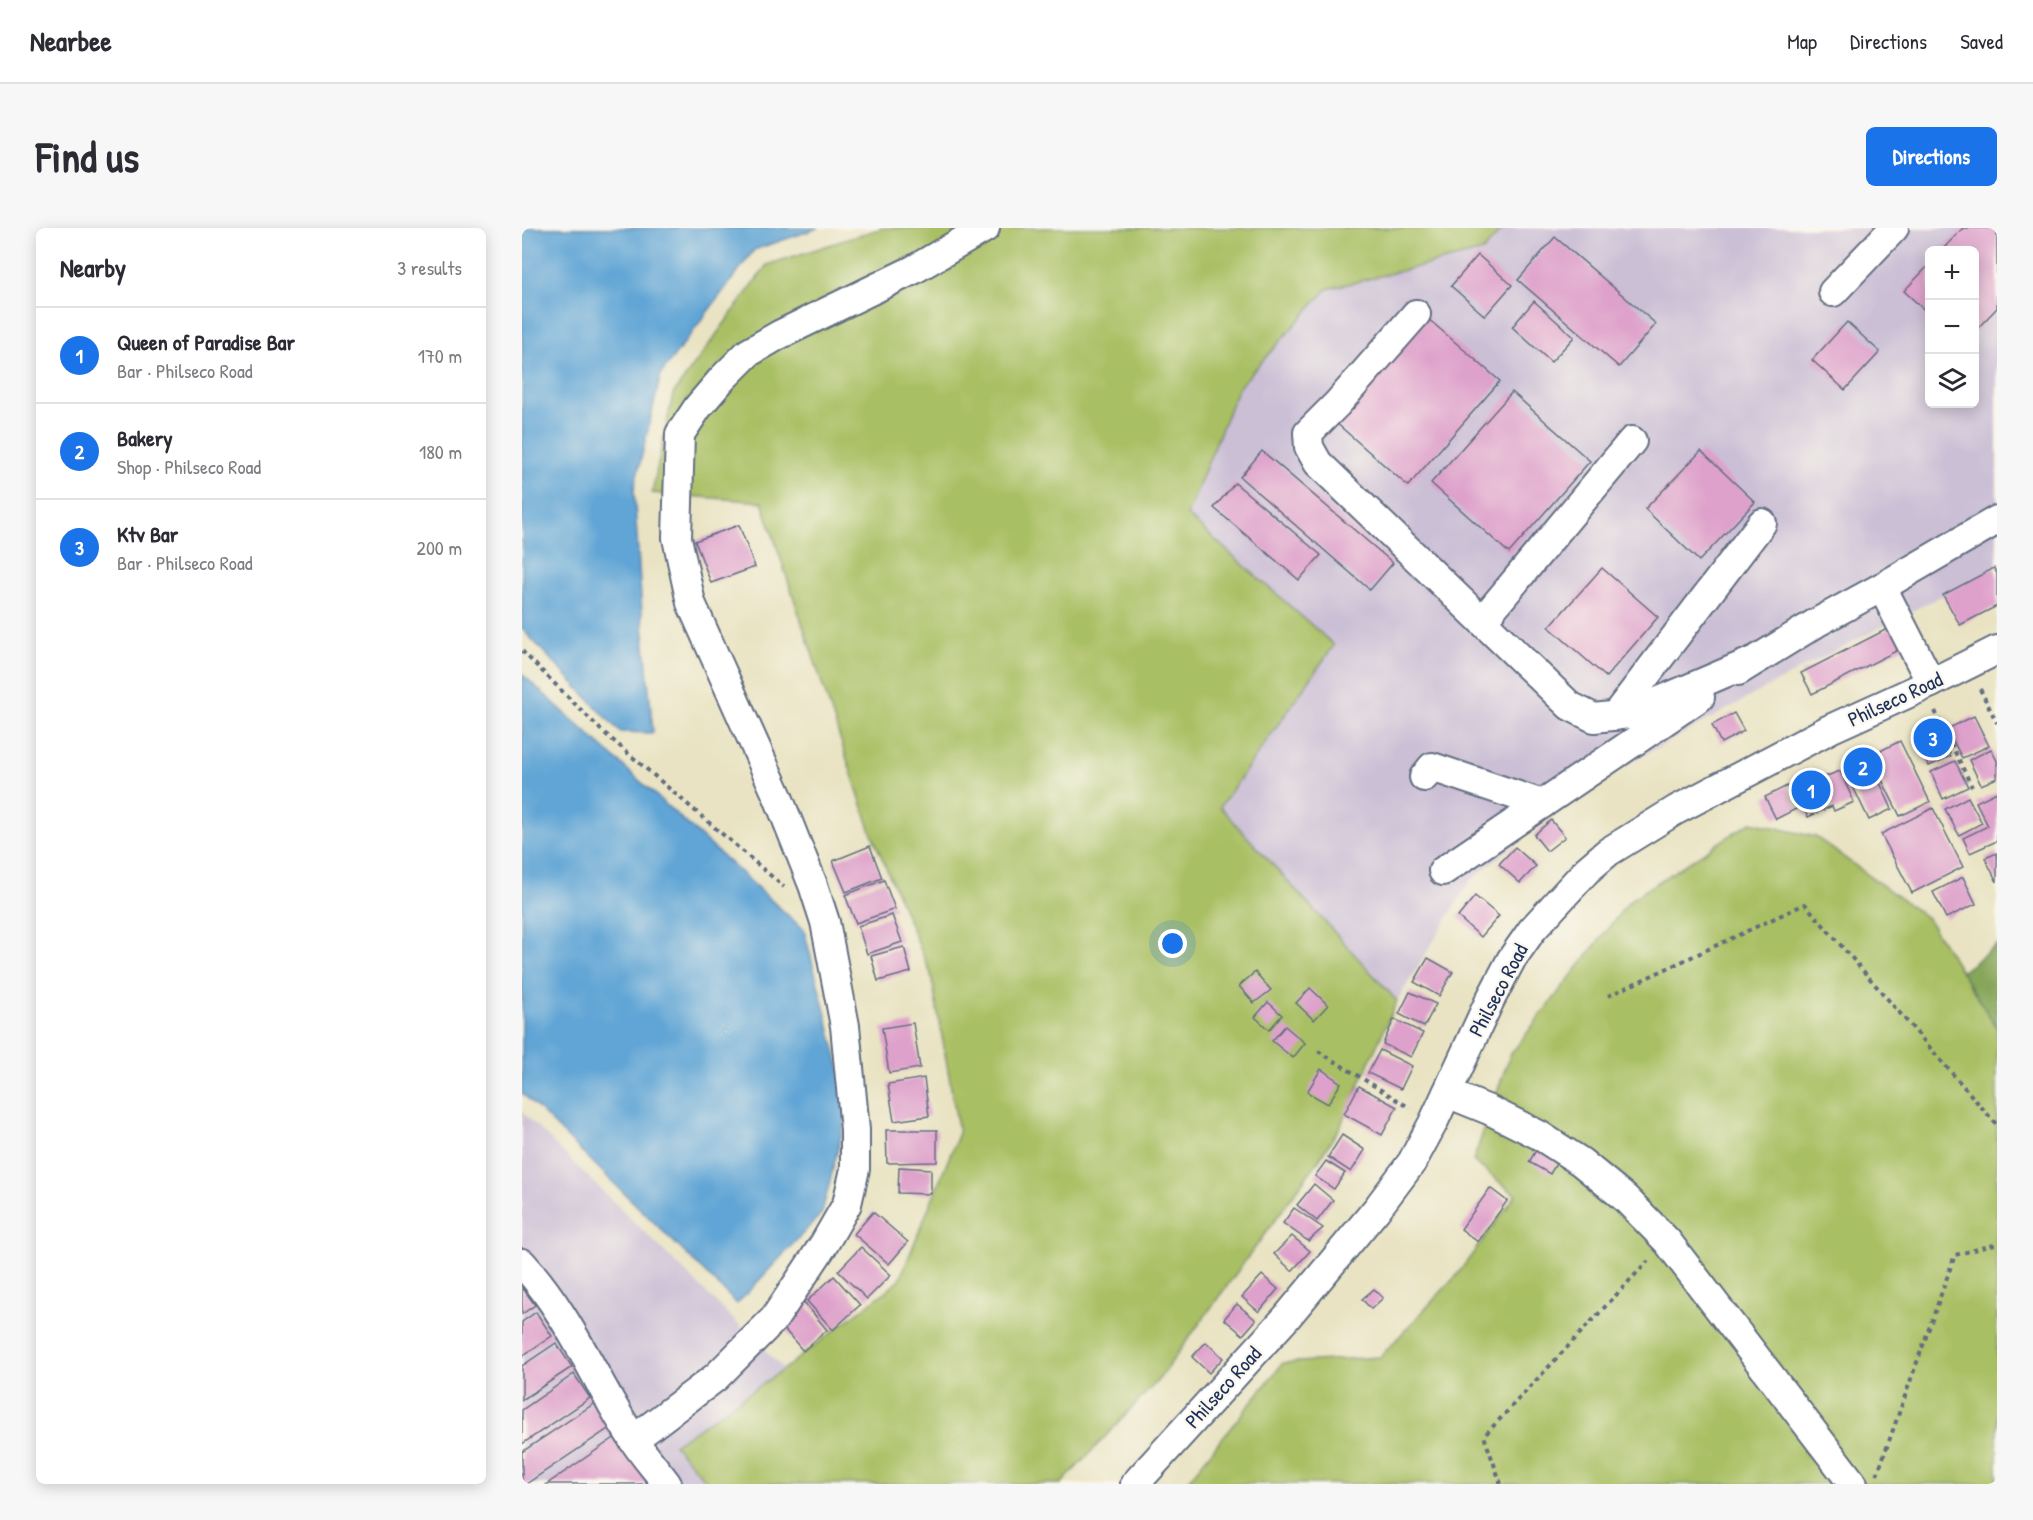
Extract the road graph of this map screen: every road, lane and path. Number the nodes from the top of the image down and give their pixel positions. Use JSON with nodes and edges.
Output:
{"nodes":[{"id":1,"x":985,"y":228,"type":"edge"},
{"id":2,"x":1894,"y":228,"type":"edge"},
{"id":3,"x":1833,"y":292,"type":"dead end"},
{"id":4,"x":1416,"y":314,"type":"dead end"},
{"id":5,"x":1632,"y":441,"type":"dead end"},
{"id":6,"x":1997,"y":520,"type":"edge"},
{"id":7,"x":1762,"y":523,"type":"dead end"},
{"id":8,"x":1882,"y":587,"type":"junction"},
{"id":9,"x":1482,"y":621,"type":"junction"},
{"id":10,"x":1997,"y":650,"type":"edge"},
{"id":11,"x":522,"y":651,"type":"edge"},
{"id":12,"x":1753,"y":661,"type":"junction"},
{"id":13,"x":1968,"y":664,"type":"junction"},
{"id":14,"x":1927,"y":685,"type":"junction"},
{"id":15,"x":1615,"y":716,"type":"junction"},
{"id":16,"x":1997,"y":723,"type":"edge"},
{"id":17,"x":1424,"y":777,"type":"dead end"},
{"id":18,"x":1972,"y":787,"type":"dead end"},
{"id":19,"x":1542,"y":804,"type":"junction"},
{"id":20,"x":1443,"y":871,"type":"dead end"},
{"id":21,"x":789,"y":892,"type":"dead end"},
{"id":22,"x":1608,"y":996,"type":"dead end"},
{"id":23,"x":1318,"y":1051,"type":"dead end"},
{"id":24,"x":1447,"y":1093,"type":"junction"},
{"id":25,"x":1433,"y":1123,"type":"junction"},
{"id":26,"x":1997,"y":1125,"type":"edge"},
{"id":27,"x":1666,"y":1241,"type":"junction"},
{"id":28,"x":1997,"y":1244,"type":"edge"},
{"id":29,"x":522,"y":1263,"type":"edge"},
{"id":30,"x":633,"y":1440,"type":"junction"},
{"id":31,"x":667,"y":1484,"type":"edge"},
{"id":32,"x":1135,"y":1484,"type":"edge"},
{"id":33,"x":1501,"y":1484,"type":"edge"},
{"id":34,"x":1853,"y":1484,"type":"edge"},
{"id":35,"x":1874,"y":1484,"type":"edge"}],
"edges":[{"from":1,"to":30,"type":"street"},
{"from":2,"to":3,"type":"street"},
{"from":4,"to":9,"type":"street"},
{"from":5,"to":9,"type":"street"},
{"from":6,"to":8,"type":"street"},
{"from":7,"to":15,"type":"street"},
{"from":8,"to":12,"type":"street"},
{"from":8,"to":14,"type":"street"},
{"from":9,"to":15,"type":"street"},
{"from":10,"to":13,"type":"street","name":"Philseco Road"},
{"from":11,"to":21,"type":"path"},
{"from":12,"to":15,"type":"street"},
{"from":12,"to":19,"type":"street"},
{"from":13,"to":14,"type":"street","name":"Philseco Road"},
{"from":13,"to":16,"type":"path"},
{"from":14,"to":18,"type":"path"},
{"from":14,"to":24,"type":"street","name":"Philseco Road"},
{"from":17,"to":19,"type":"street"},
{"from":19,"to":20,"type":"street"},
{"from":22,"to":26,"type":"path"},
{"from":23,"to":25,"type":"path"},
{"from":24,"to":25,"type":"street","name":"Philseco Road"},
{"from":24,"to":27,"type":"street"},
{"from":25,"to":32,"type":"street","name":"Philseco Road"},
{"from":27,"to":33,"type":"path"},
{"from":27,"to":34,"type":"street"},
{"from":28,"to":35,"type":"path"},
{"from":29,"to":30,"type":"street"},
{"from":30,"to":31,"type":"street"}]}
